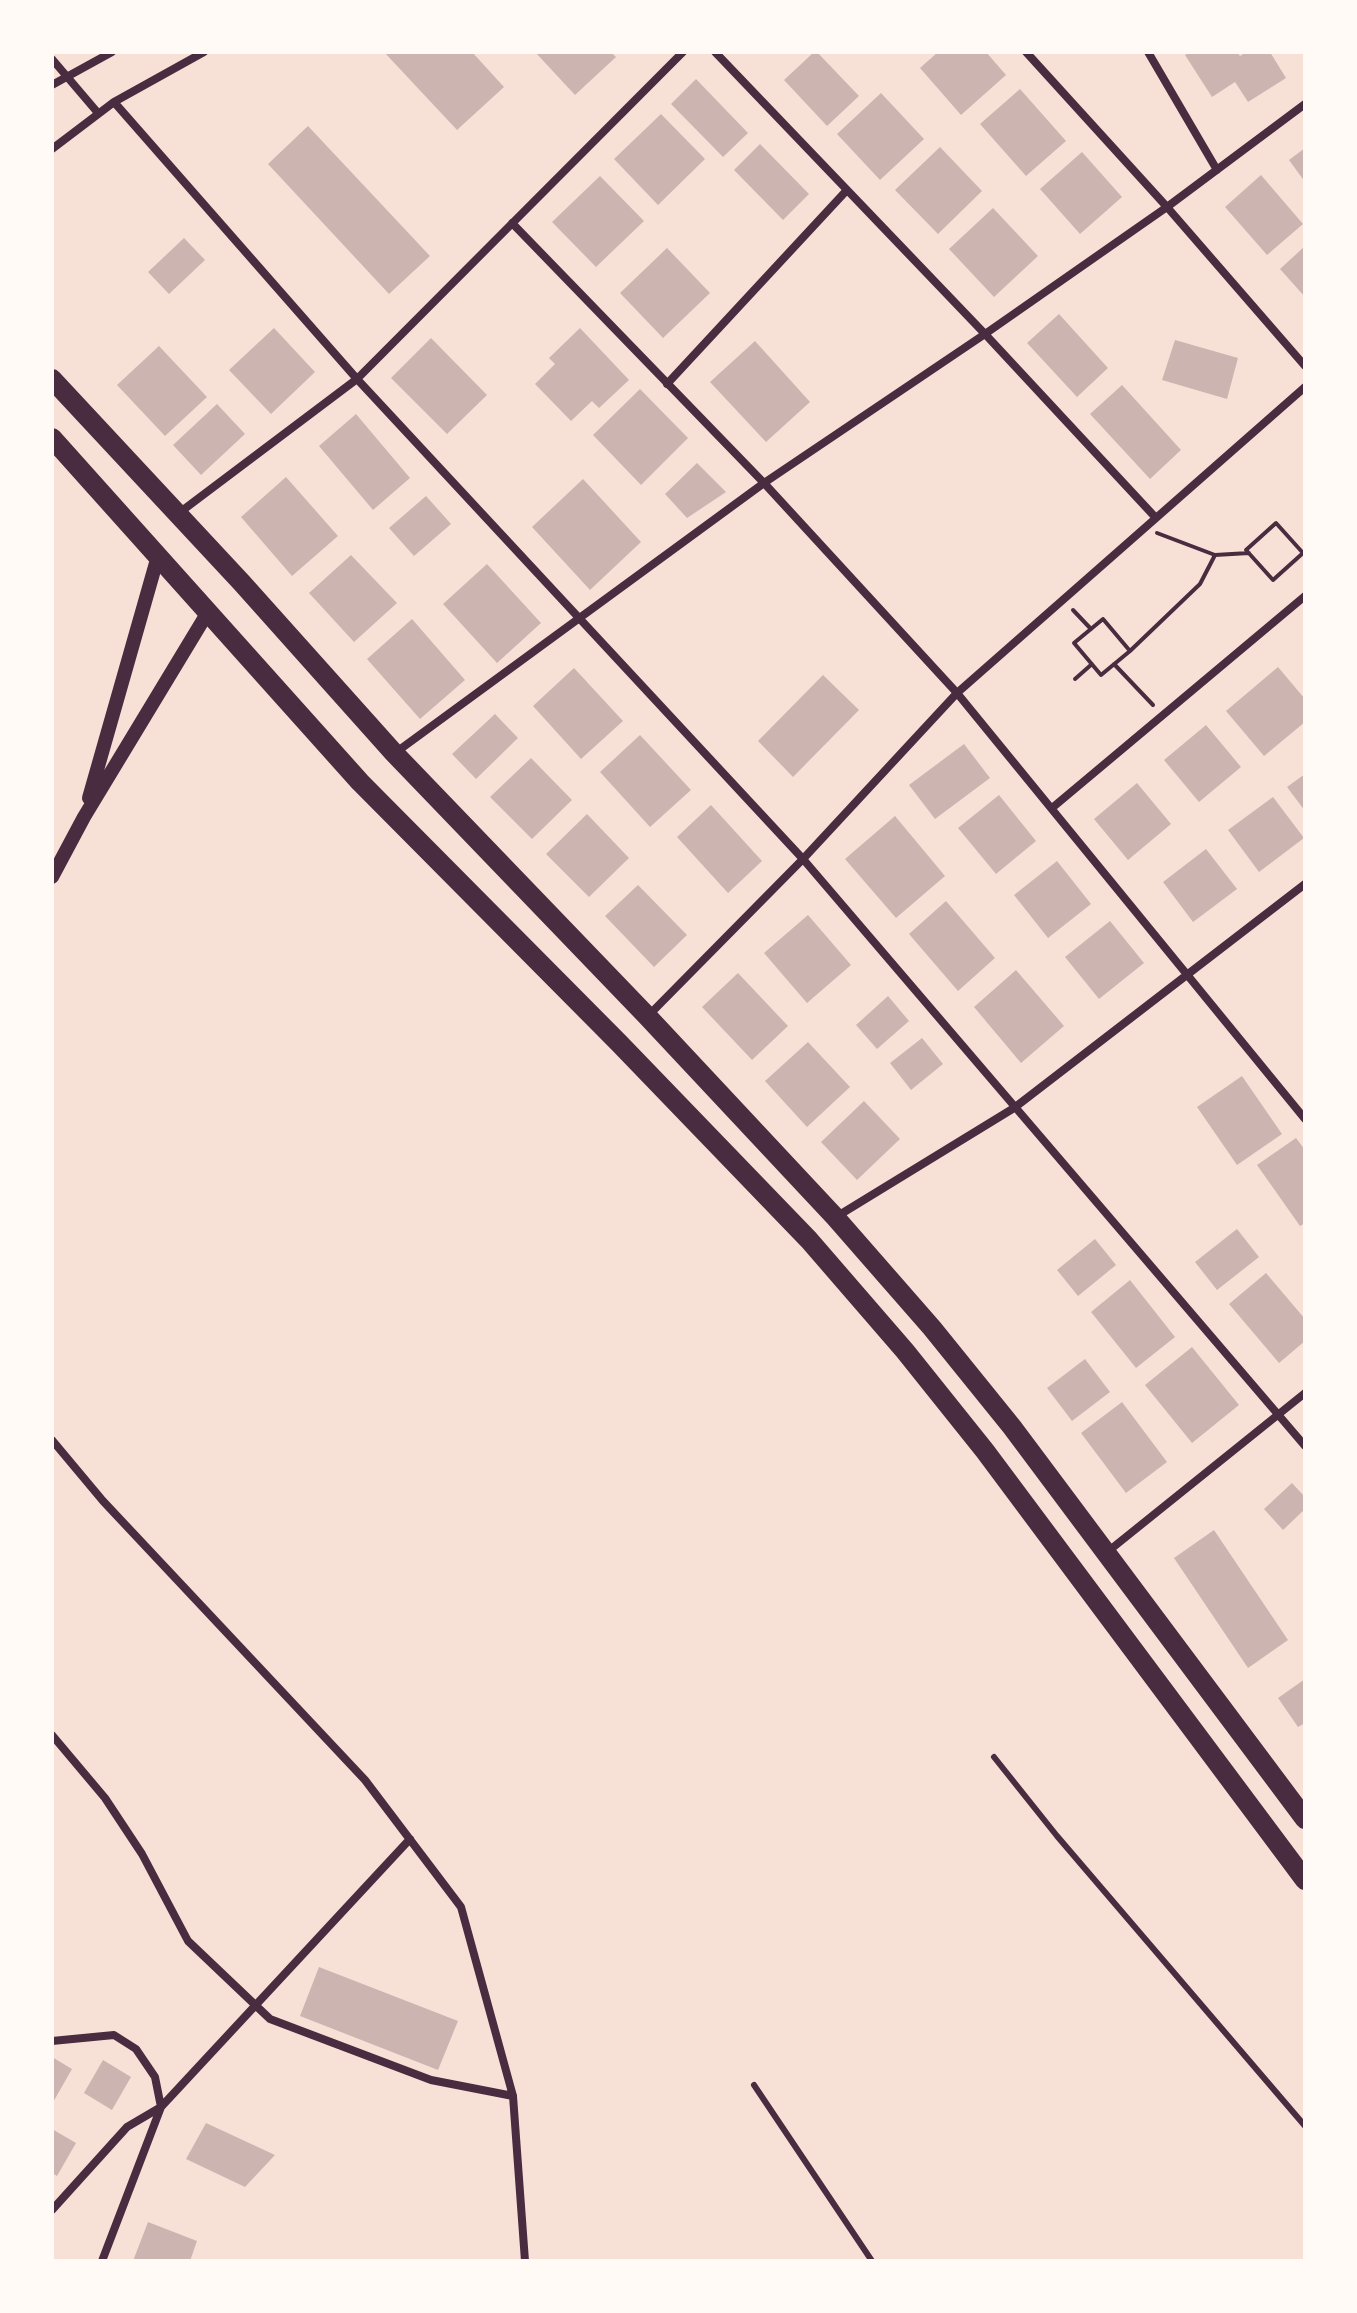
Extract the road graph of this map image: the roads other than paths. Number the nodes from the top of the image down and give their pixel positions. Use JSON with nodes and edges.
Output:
{"nodes":[{"id":1,"x":112,"y":52,"type":"edge"},
{"id":2,"x":204,"y":52,"type":"edge"},
{"id":3,"x":683,"y":52,"type":"edge"},
{"id":4,"x":715,"y":52,"type":"edge"},
{"id":5,"x":1026,"y":52,"type":"edge"},
{"id":6,"x":1148,"y":52,"type":"edge"},
{"id":7,"x":52,"y":59,"type":"edge"},
{"id":8,"x":67,"y":77,"type":"junction"},
{"id":9,"x":52,"y":85,"type":"edge"},
{"id":10,"x":114,"y":102,"type":"junction"},
{"id":11,"x":1305,"y":104,"type":"edge"},
{"id":12,"x":98,"y":113,"type":"junction"},
{"id":13,"x":52,"y":149,"type":"edge"},
{"id":14,"x":1217,"y":170,"type":"junction"},
{"id":15,"x":847,"y":190,"type":"junction"},
{"id":16,"x":1167,"y":207,"type":"junction"},
{"id":17,"x":512,"y":223,"type":"junction"},
{"id":18,"x":985,"y":334,"type":"junction"},
{"id":19,"x":1305,"y":366,"type":"edge"},
{"id":20,"x":52,"y":379,"type":"edge"},
{"id":21,"x":357,"y":379,"type":"junction"},
{"id":22,"x":667,"y":384,"type":"junction"},
{"id":23,"x":1305,"y":387,"type":"edge"},
{"id":24,"x":52,"y":438,"type":"edge"},
{"id":25,"x":764,"y":483,"type":"junction"},
{"id":26,"x":178,"y":513,"type":"junction"},
{"id":27,"x":1156,"y":518,"type":"junction"},
{"id":28,"x":158,"y":556,"type":"junction"},
{"id":29,"x":1305,"y":596,"type":"edge"},
{"id":30,"x":208,"y":612,"type":"junction"},
{"id":31,"x":578,"y":620,"type":"junction"},
{"id":32,"x":957,"y":693,"type":"junction"},
{"id":33,"x":394,"y":753,"type":"junction"},
{"id":34,"x":1052,"y":808,"type":"junction"},
{"id":35,"x":84,"y":817,"type":"junction"},
{"id":36,"x":803,"y":859,"type":"junction"},
{"id":37,"x":52,"y":877,"type":"edge"},
{"id":38,"x":1305,"y":884,"type":"edge"},
{"id":39,"x":1186,"y":974,"type":"junction"},
{"id":40,"x":647,"y":1016,"type":"junction"},
{"id":41,"x":1014,"y":1108,"type":"junction"},
{"id":42,"x":1305,"y":1119,"type":"edge"},
{"id":43,"x":835,"y":1217,"type":"junction"},
{"id":44,"x":1305,"y":1393,"type":"edge"},
{"id":45,"x":1277,"y":1414,"type":"junction"},
{"id":46,"x":52,"y":1440,"type":"edge"},
{"id":47,"x":1305,"y":1446,"type":"edge"},
{"id":48,"x":1105,"y":1553,"type":"junction"},
{"id":49,"x":52,"y":1735,"type":"edge"},
{"id":50,"x":994,"y":1757,"type":"dead end"},
{"id":51,"x":1305,"y":1819,"type":"edge"},
{"id":52,"x":410,"y":1839,"type":"junction"},
{"id":53,"x":1305,"y":1880,"type":"edge"},
{"id":54,"x":255,"y":2005,"type":"junction"},
{"id":55,"x":52,"y":2041,"type":"edge"},
{"id":56,"x":754,"y":2085,"type":"dead end"},
{"id":57,"x":513,"y":2096,"type":"junction"},
{"id":58,"x":161,"y":2107,"type":"junction"},
{"id":59,"x":1305,"y":2126,"type":"edge"},
{"id":60,"x":52,"y":2210,"type":"edge"},
{"id":61,"x":102,"y":2261,"type":"edge"},
{"id":62,"x":525,"y":2261,"type":"edge"},
{"id":63,"x":872,"y":2261,"type":"edge"}],
"edges":[{"from":1,"to":8,"type":"street"},
{"from":2,"to":10,"type":"street"},
{"from":3,"to":17,"type":"street"},
{"from":4,"to":15,"type":"street"},
{"from":5,"to":16,"type":"street"},
{"from":6,"to":14,"type":"street"},
{"from":7,"to":8,"type":"street"},
{"from":8,"to":9,"type":"street"},
{"from":8,"to":12,"type":"street"},
{"from":10,"to":12,"type":"street"},
{"from":10,"to":21,"type":"street"},
{"from":11,"to":14,"type":"street"},
{"from":12,"to":13,"type":"street"},
{"from":14,"to":16,"type":"street"},
{"from":15,"to":18,"type":"street"},
{"from":15,"to":22,"type":"street"},
{"from":16,"to":18,"type":"street"},
{"from":16,"to":19,"type":"street"},
{"from":17,"to":21,"type":"street"},
{"from":17,"to":22,"type":"street"},
{"from":18,"to":25,"type":"street"},
{"from":18,"to":27,"type":"street"},
{"from":20,"to":26,"type":"highway"},
{"from":21,"to":26,"type":"street"},
{"from":21,"to":31,"type":"street"},
{"from":22,"to":25,"type":"street"},
{"from":23,"to":27,"type":"street"},
{"from":24,"to":28,"type":"highway"},
{"from":25,"to":31,"type":"street"},
{"from":25,"to":32,"type":"street"},
{"from":26,"to":33,"type":"highway"},
{"from":27,"to":32,"type":"street"},
{"from":28,"to":30,"type":"highway"},
{"from":28,"to":35,"type":"street"},
{"from":29,"to":34,"type":"street"},
{"from":30,"to":35,"type":"street"},
{"from":30,"to":53,"type":"highway"},
{"from":31,"to":33,"type":"street"},
{"from":31,"to":36,"type":"street"},
{"from":32,"to":34,"type":"street"},
{"from":32,"to":36,"type":"street"},
{"from":33,"to":40,"type":"highway"},
{"from":34,"to":39,"type":"street"},
{"from":35,"to":37,"type":"street"},
{"from":36,"to":40,"type":"street"},
{"from":36,"to":41,"type":"street"},
{"from":38,"to":39,"type":"street"},
{"from":39,"to":41,"type":"street"},
{"from":39,"to":42,"type":"street"},
{"from":40,"to":43,"type":"highway"},
{"from":41,"to":43,"type":"street"},
{"from":41,"to":45,"type":"street"},
{"from":43,"to":48,"type":"highway"},
{"from":44,"to":45,"type":"street"},
{"from":45,"to":47,"type":"street"},
{"from":45,"to":48,"type":"street"},
{"from":46,"to":52,"type":"street"},
{"from":48,"to":51,"type":"highway"},
{"from":49,"to":54,"type":"street"},
{"from":50,"to":59,"type":"lane"},
{"from":52,"to":54,"type":"street"},
{"from":52,"to":57,"type":"street"},
{"from":54,"to":57,"type":"street"},
{"from":54,"to":58,"type":"street"},
{"from":55,"to":58,"type":"street"},
{"from":56,"to":63,"type":"lane"},
{"from":57,"to":62,"type":"street"},
{"from":58,"to":60,"type":"street"},
{"from":58,"to":61,"type":"street"}]}
